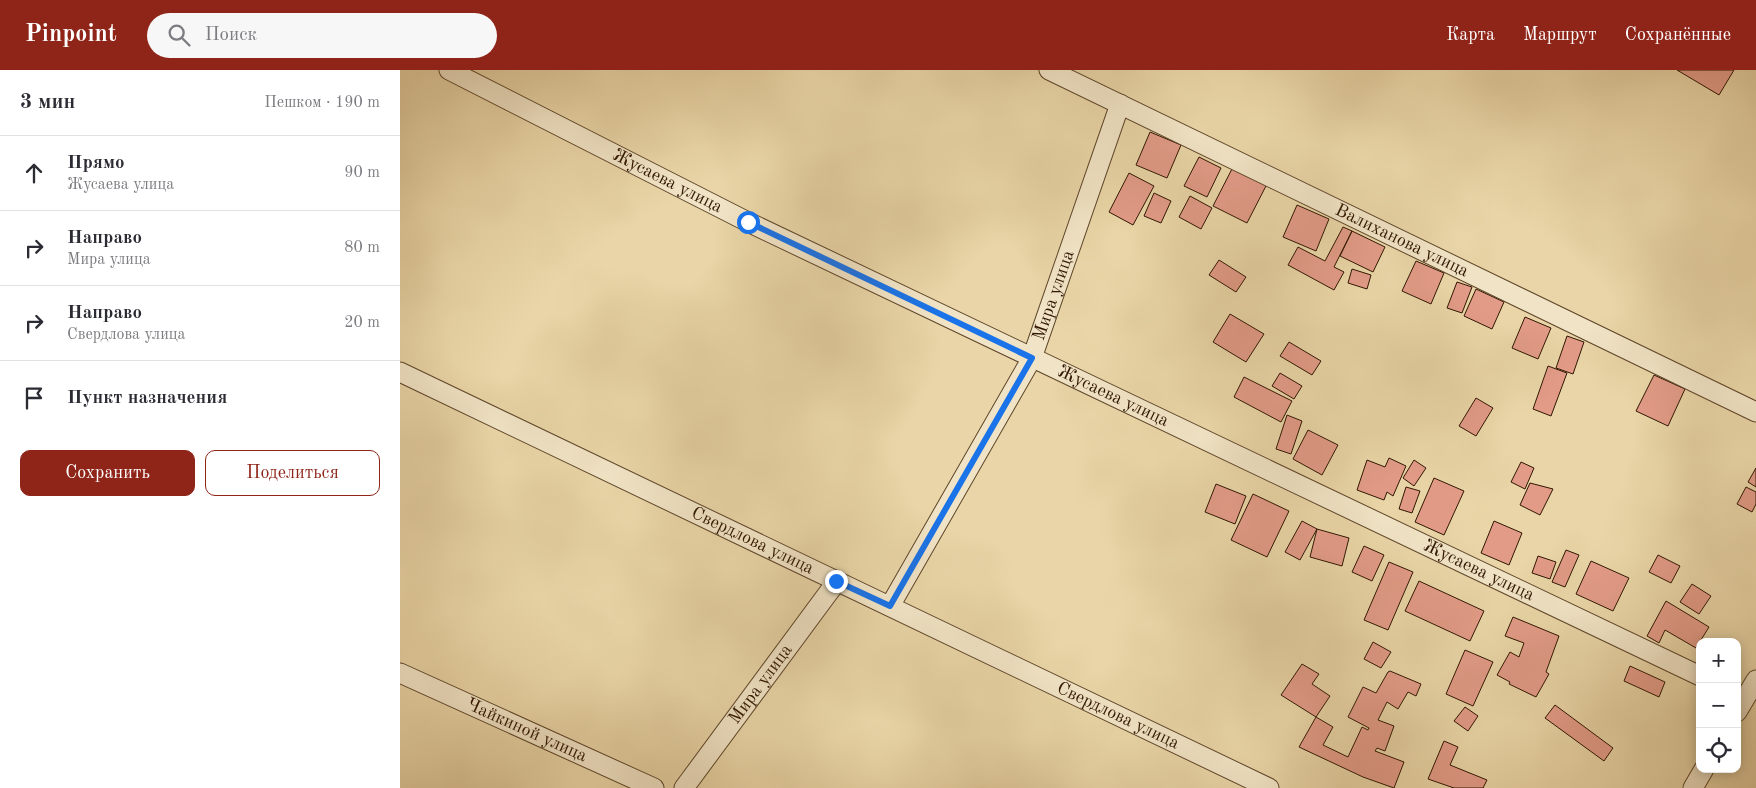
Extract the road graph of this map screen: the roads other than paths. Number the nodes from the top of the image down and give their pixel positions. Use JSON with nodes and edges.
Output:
{"nodes":[{"id":1,"x":449,"y":70,"type":"edge"},
{"id":2,"x":1049,"y":70,"type":"edge"},
{"id":3,"x":1120,"y":104,"type":"junction"},
{"id":4,"x":1032,"y":358,"type":"junction"},
{"id":5,"x":400,"y":372,"type":"edge"},
{"id":6,"x":1756,"y":412,"type":"edge"},
{"id":7,"x":836,"y":581,"type":"junction"},
{"id":8,"x":890,"y":606,"type":"junction"},
{"id":9,"x":400,"y":673,"type":"edge"},
{"id":10,"x":1696,"y":674,"type":"edge"},
{"id":11,"x":1756,"y":680,"type":"edge"},
{"id":12,"x":1744,"y":702,"type":"edge"},
{"id":13,"x":1702,"y":773,"type":"edge"},
{"id":14,"x":654,"y":788,"type":"edge"},
{"id":15,"x":684,"y":788,"type":"edge"},
{"id":16,"x":1268,"y":788,"type":"edge"},
{"id":17,"x":1693,"y":788,"type":"edge"}],
"edges":[{"from":1,"to":4,"type":"street","name":"Жусаева улица"},
{"from":2,"to":3,"type":"street","name":"Валиханова улица"},
{"from":3,"to":4,"type":"street","name":"Мира улица"},
{"from":3,"to":6,"type":"street","name":"Валиханова улица"},
{"from":4,"to":8,"type":"street","name":"Мира улица"},
{"from":4,"to":10,"type":"street","name":"Жусаева улица"},
{"from":5,"to":7,"type":"street","name":"Свердлова улица"},
{"from":7,"to":8,"type":"street","name":"Свердлова улица"},
{"from":7,"to":15,"type":"street","name":"Мира улица"},
{"from":8,"to":16,"type":"street","name":"Свердлова улица"},
{"from":9,"to":14,"type":"street","name":"Чайкиной улица"},
{"from":11,"to":12,"type":"street"},
{"from":13,"to":17,"type":"street"}]}
